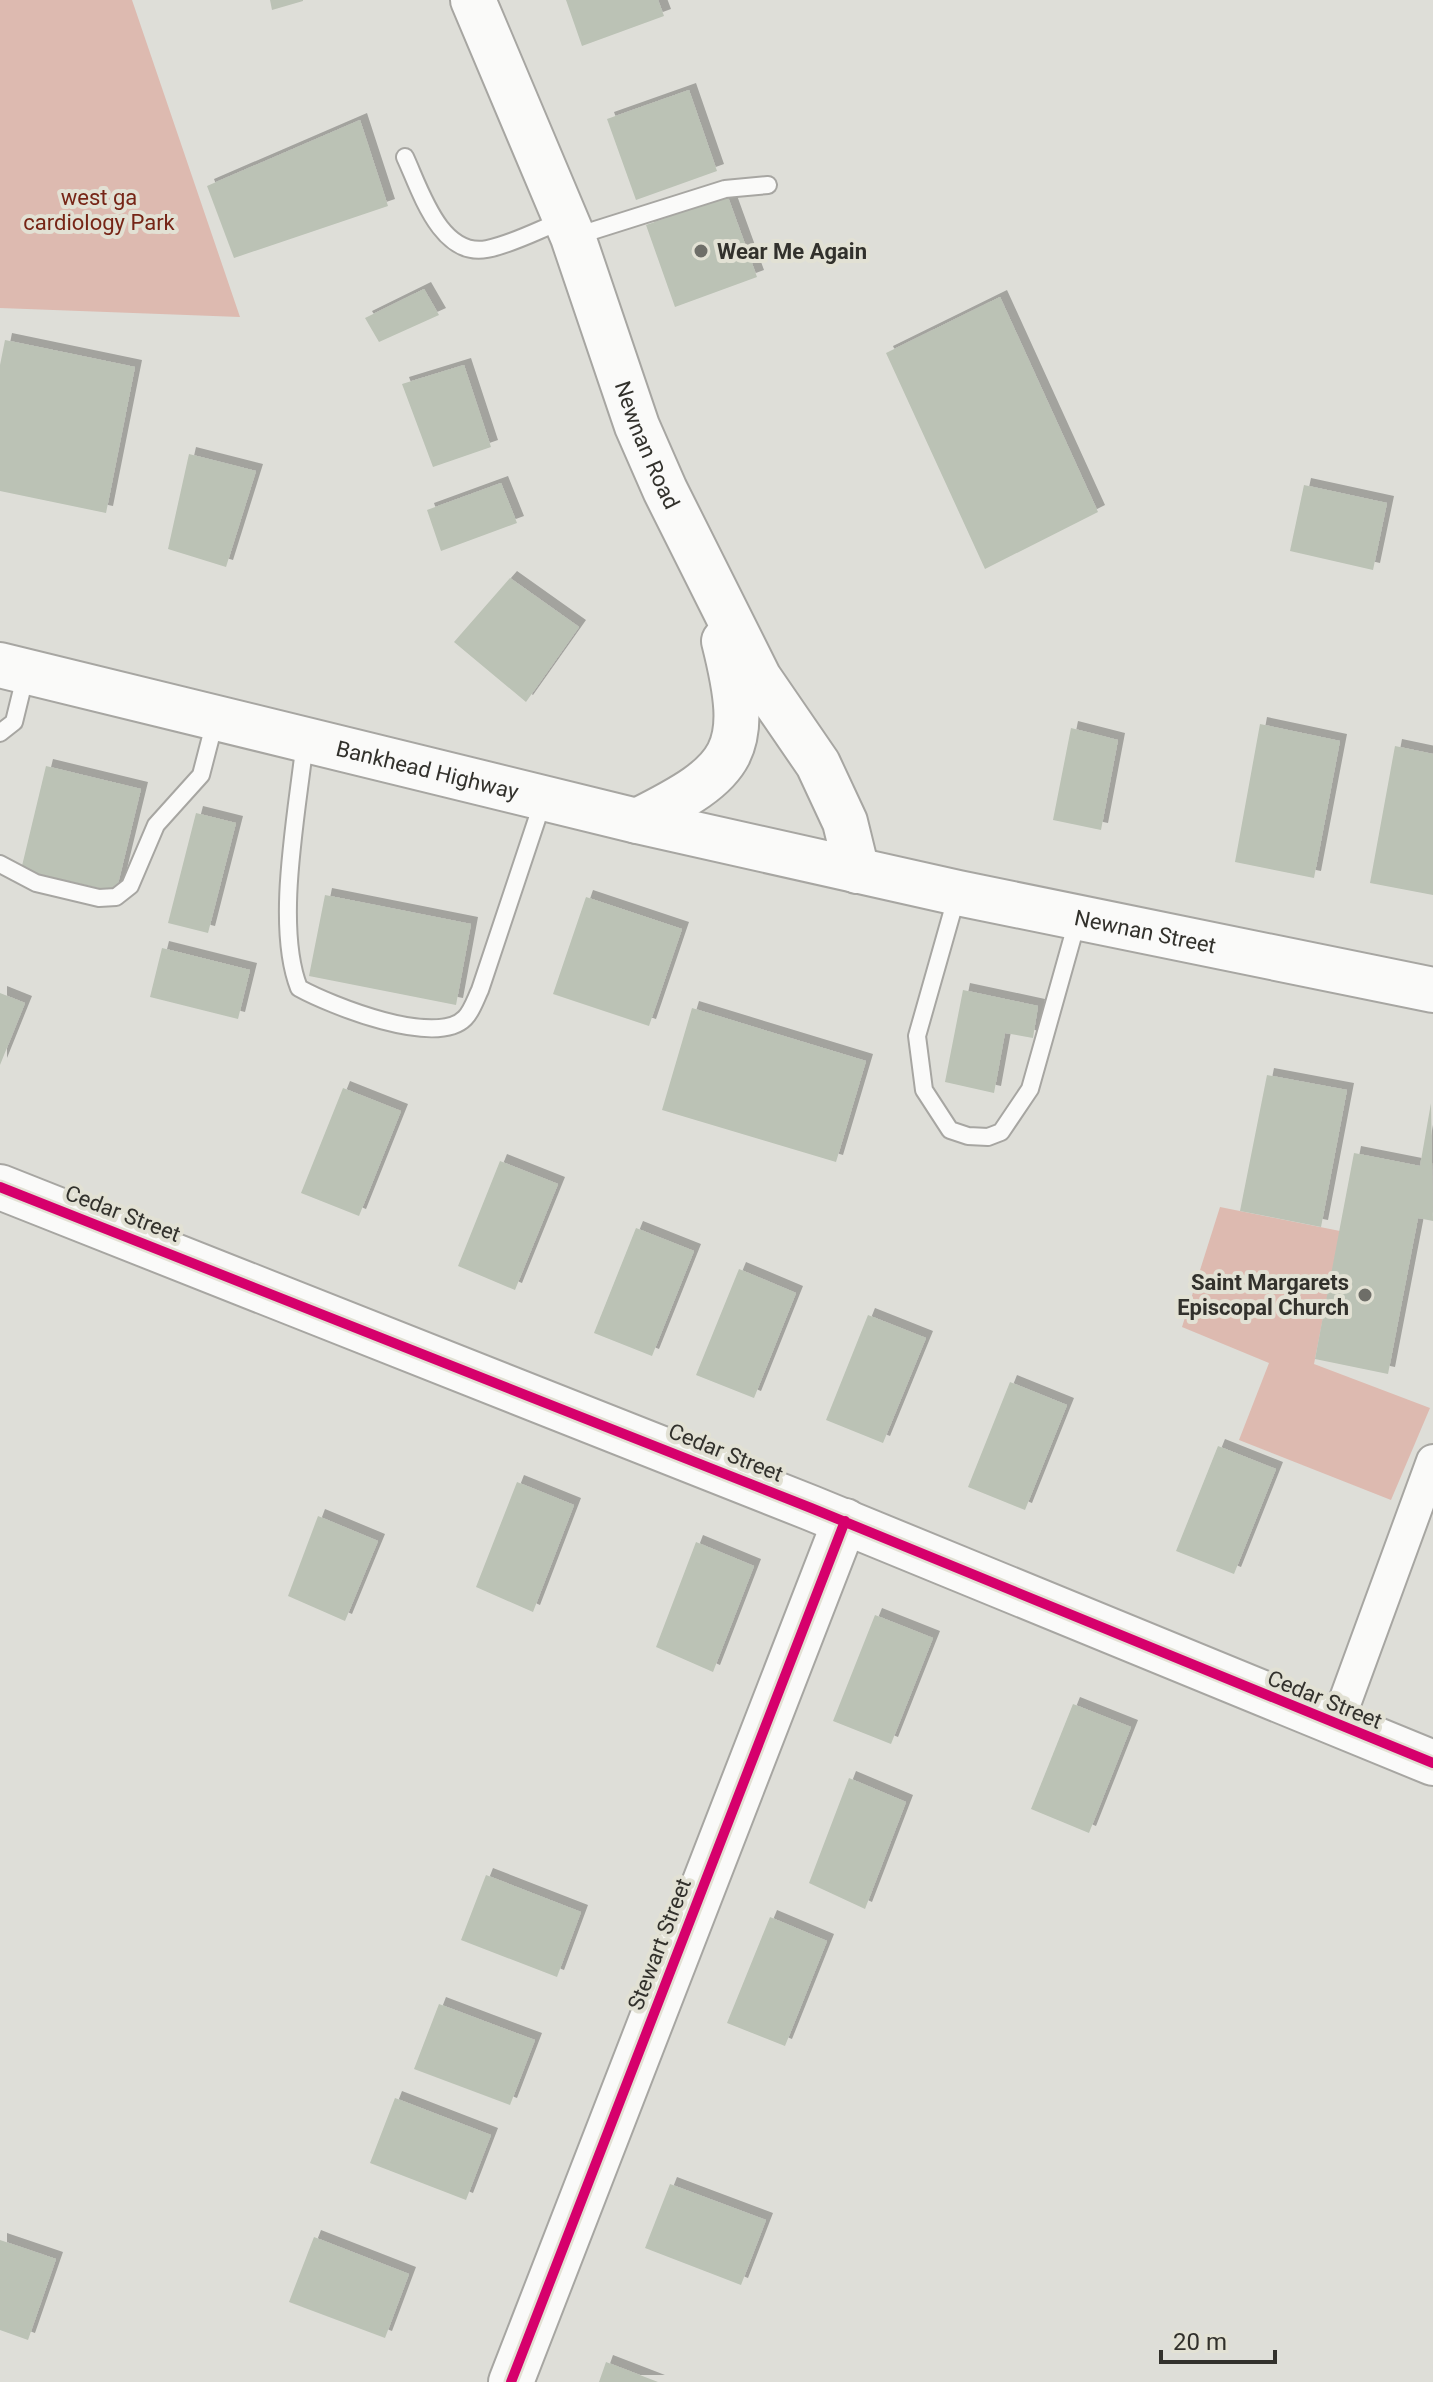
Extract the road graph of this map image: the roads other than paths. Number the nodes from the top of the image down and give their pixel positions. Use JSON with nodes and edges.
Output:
{"nodes":[{"id":1,"x":473,"y":0,"type":"edge"},
{"id":2,"x":405,"y":157,"type":"dead end"},
{"id":3,"x":768,"y":185,"type":"dead end"},
{"id":4,"x":569,"y":228,"type":"junction"},
{"id":5,"x":707,"y":577,"type":"junction"},
{"id":6,"x":13,"y":668,"type":"edge"},
{"id":7,"x":216,"y":716,"type":"junction"},
{"id":8,"x":0,"y":733,"type":"edge"},
{"id":9,"x":305,"y":739,"type":"junction"},
{"id":10,"x":544,"y":798,"type":"junction"},
{"id":11,"x":637,"y":821,"type":"junction"},
{"id":12,"x":0,"y":864,"type":"edge"},
{"id":13,"x":857,"y":871,"type":"junction"},
{"id":14,"x":958,"y":893,"type":"junction"},
{"id":15,"x":1079,"y":916,"type":"junction"},
{"id":16,"x":1433,"y":990,"type":"edge"},
{"id":17,"x":0,"y":1187,"type":"edge"},
{"id":18,"x":1433,"y":1461,"type":"edge"},
{"id":19,"x":845,"y":1521,"type":"junction"},
{"id":20,"x":1336,"y":1726,"type":"junction"},
{"id":21,"x":1433,"y":1763,"type":"edge"},
{"id":22,"x":511,"y":2382,"type":"edge"}],
"edges":[{"from":1,"to":4,"type":"main road","name":"Newnan Road"},
{"from":2,"to":4,"type":"lane"},
{"from":3,"to":4,"type":"lane"},
{"from":4,"to":5,"type":"main road","name":"Newnan Road"},
{"from":5,"to":11,"type":"main road"},
{"from":5,"to":13,"type":"main road","name":"Newnan Road"},
{"from":6,"to":7,"type":"main road","name":"Bankhead Highway"},
{"from":6,"to":8,"type":"lane"},
{"from":7,"to":9,"type":"main road","name":"Bankhead Highway"},
{"from":7,"to":12,"type":"lane"},
{"from":9,"to":10,"type":"main road","name":"Bankhead Highway"},
{"from":9,"to":10,"type":"lane"},
{"from":10,"to":11,"type":"main road","name":"Bankhead Highway"},
{"from":11,"to":13,"type":"main road","name":"Bankhead Highway"},
{"from":13,"to":14,"type":"main road","name":"Newnan Street"},
{"from":14,"to":15,"type":"main road","name":"Newnan Street"},
{"from":14,"to":15,"type":"lane"},
{"from":15,"to":16,"type":"main road","name":"Newnan Street"},
{"from":17,"to":19,"type":"main road","name":"Cedar Street"},
{"from":18,"to":20,"type":"street"},
{"from":19,"to":20,"type":"main road","name":"Cedar Street"},
{"from":19,"to":22,"type":"main road","name":"Stewart Street"},
{"from":20,"to":21,"type":"main road","name":"Cedar Street"}]}
